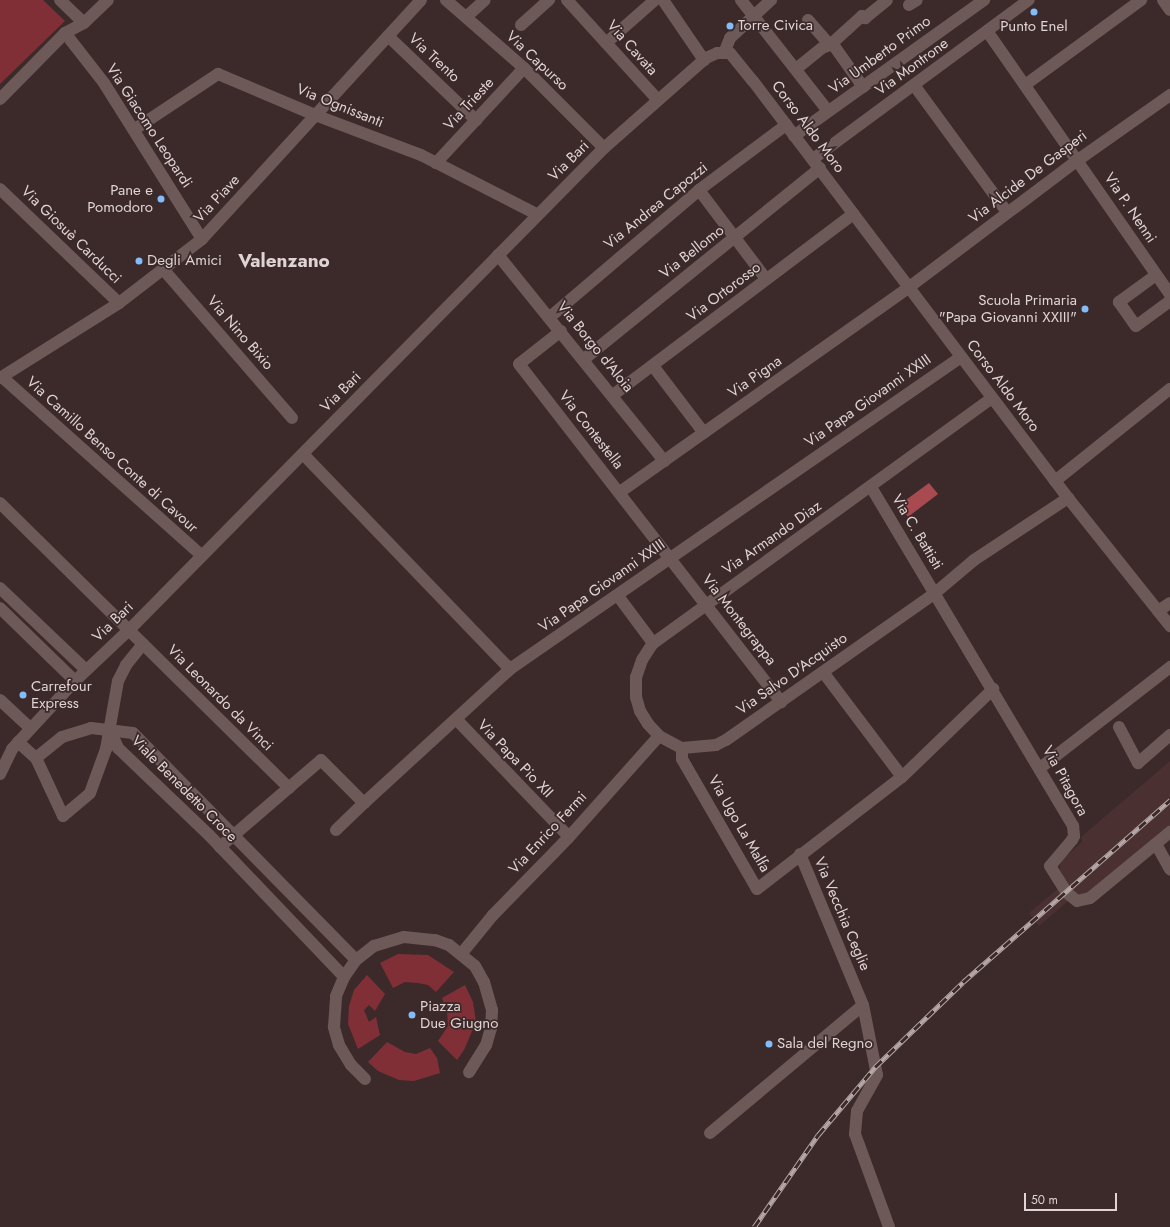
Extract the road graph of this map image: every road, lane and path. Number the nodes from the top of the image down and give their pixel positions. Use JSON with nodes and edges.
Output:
{"nodes":[{"id":1,"x":60,"y":0,"type":"edge"},
{"id":2,"x":421,"y":0,"type":"edge"},
{"id":3,"x":446,"y":0,"type":"edge"},
{"id":4,"x":485,"y":0,"type":"edge"},
{"id":5,"x":549,"y":0,"type":"edge"},
{"id":6,"x":567,"y":0,"type":"edge"},
{"id":7,"x":655,"y":0,"type":"edge"},
{"id":8,"x":663,"y":0,"type":"edge"},
{"id":9,"x":741,"y":0,"type":"edge"},
{"id":10,"x":771,"y":0,"type":"edge"},
{"id":11,"x":887,"y":0,"type":"edge"},
{"id":12,"x":984,"y":0,"type":"edge"},
{"id":13,"x":1030,"y":0,"type":"edge"},
{"id":14,"x":1142,"y":0,"type":"edge"},
{"id":15,"x":1162,"y":0,"type":"edge"},
{"id":16,"x":101,"y":2,"type":"edge"},
{"id":17,"x":1170,"y":10,"type":"edge"},
{"id":18,"x":755,"y":16,"type":"junction"},
{"id":19,"x":466,"y":17,"type":"junction"},
{"id":20,"x":808,"y":20,"type":"dead end"},
{"id":21,"x":84,"y":23,"type":"junction"},
{"id":22,"x":521,"y":26,"type":"dead end"},
{"id":23,"x":987,"y":31,"type":"junction"},
{"id":24,"x":65,"y":33,"type":"junction"},
{"id":25,"x":388,"y":36,"type":"junction"},
{"id":26,"x":606,"y":43,"type":"junction"},
{"id":27,"x":831,"y":44,"type":"junction"},
{"id":28,"x":724,"y":53,"type":"junction"},
{"id":29,"x":704,"y":60,"type":"junction"},
{"id":30,"x":524,"y":68,"type":"junction"},
{"id":31,"x":796,"y":69,"type":"junction"},
{"id":32,"x":914,"y":85,"type":"junction"},
{"id":33,"x":1025,"y":85,"type":"junction"},
{"id":34,"x":863,"y":87,"type":"junction"},
{"id":35,"x":1170,"y":95,"type":"edge"},
{"id":36,"x":0,"y":99,"type":"edge"},
{"id":37,"x":658,"y":100,"type":"junction"},
{"id":38,"x":828,"y":111,"type":"junction"},
{"id":39,"x":315,"y":115,"type":"junction"},
{"id":40,"x":476,"y":120,"type":"junction"},
{"id":41,"x":786,"y":125,"type":"junction"},
{"id":42,"x":135,"y":129,"type":"junction"},
{"id":43,"x":794,"y":136,"type":"junction"},
{"id":44,"x":604,"y":148,"type":"junction"},
{"id":45,"x":1078,"y":160,"type":"junction"},
{"id":46,"x":436,"y":163,"type":"junction"},
{"id":47,"x":816,"y":163,"type":"junction"},
{"id":48,"x":0,"y":189,"type":"edge"},
{"id":49,"x":699,"y":190,"type":"junction"},
{"id":50,"x":1007,"y":212,"type":"junction"},
{"id":51,"x":853,"y":214,"type":"junction"},
{"id":52,"x":538,"y":215,"type":"junction"},
{"id":53,"x":202,"y":239,"type":"junction"},
{"id":54,"x":735,"y":239,"type":"junction"},
{"id":55,"x":498,"y":255,"type":"junction"},
{"id":56,"x":163,"y":269,"type":"junction"},
{"id":57,"x":1156,"y":275,"type":"junction"},
{"id":58,"x":766,"y":279,"type":"junction"},
{"id":59,"x":908,"y":288,"type":"junction"},
{"id":60,"x":1170,"y":294,"type":"edge"},
{"id":61,"x":1170,"y":301,"type":"edge"},
{"id":62,"x":119,"y":303,"type":"junction"},
{"id":63,"x":550,"y":317,"type":"junction"},
{"id":64,"x":561,"y":330,"type":"junction"},
{"id":65,"x":960,"y":357,"type":"junction"},
{"id":66,"x":583,"y":360,"type":"junction"},
{"id":67,"x":653,"y":366,"type":"junction"},
{"id":68,"x":1,"y":377,"type":"edge"},
{"id":69,"x":1170,"y":390,"type":"edge"},
{"id":70,"x":614,"y":395,"type":"junction"},
{"id":71,"x":992,"y":398,"type":"junction"},
{"id":72,"x":292,"y":418,"type":"dead end"},
{"id":73,"x":704,"y":433,"type":"junction"},
{"id":74,"x":303,"y":454,"type":"junction"},
{"id":75,"x":664,"y":461,"type":"junction"},
{"id":76,"x":1055,"y":481,"type":"junction"},
{"id":77,"x":871,"y":487,"type":"junction"},
{"id":78,"x":620,"y":492,"type":"junction"},
{"id":79,"x":1068,"y":498,"type":"junction"},
{"id":80,"x":0,"y":503,"type":"edge"},
{"id":81,"x":202,"y":556,"type":"junction"},
{"id":82,"x":671,"y":558,"type":"junction"},
{"id":83,"x":0,"y":588,"type":"edge"},
{"id":84,"x":935,"y":593,"type":"junction"},
{"id":85,"x":618,"y":596,"type":"junction"},
{"id":86,"x":1170,"y":603,"type":"edge"},
{"id":87,"x":706,"y":604,"type":"junction"},
{"id":88,"x":0,"y":608,"type":"edge"},
{"id":89,"x":1158,"y":611,"type":"junction"},
{"id":90,"x":1170,"y":626,"type":"edge"},
{"id":91,"x":129,"y":630,"type":"junction"},
{"id":92,"x":653,"y":643,"type":"junction"},
{"id":93,"x":143,"y":644,"type":"junction"},
{"id":94,"x":1170,"y":667,"type":"edge"},
{"id":95,"x":510,"y":669,"type":"junction"},
{"id":96,"x":86,"y":670,"type":"junction"},
{"id":97,"x":823,"y":672,"type":"junction"},
{"id":98,"x":75,"y":681,"type":"junction"},
{"id":99,"x":993,"y":689,"type":"junction"},
{"id":100,"x":0,"y":700,"type":"edge"},
{"id":101,"x":781,"y":702,"type":"junction"},
{"id":102,"x":456,"y":719,"type":"junction"},
{"id":103,"x":30,"y":728,"type":"junction"},
{"id":104,"x":1119,"y":728,"type":"dead end"},
{"id":105,"x":110,"y":730,"type":"junction"},
{"id":106,"x":1170,"y":735,"type":"edge"},
{"id":107,"x":659,"y":736,"type":"junction"},
{"id":108,"x":18,"y":742,"type":"junction"},
{"id":109,"x":682,"y":748,"type":"junction"},
{"id":110,"x":36,"y":758,"type":"junction"},
{"id":111,"x":1040,"y":768,"type":"junction"},
{"id":112,"x":0,"y":774,"type":"edge"},
{"id":113,"x":902,"y":776,"type":"junction"},
{"id":114,"x":288,"y":788,"type":"junction"},
{"id":115,"x":364,"y":803,"type":"junction"},
{"id":116,"x":336,"y":830,"type":"dead end"},
{"id":117,"x":1170,"y":832,"type":"edge"},
{"id":118,"x":234,"y":835,"type":"junction"},
{"id":119,"x":569,"y":837,"type":"junction"},
{"id":120,"x":1156,"y":844,"type":"junction"},
{"id":121,"x":220,"y":847,"type":"junction"},
{"id":122,"x":800,"y":854,"type":"junction"},
{"id":123,"x":1170,"y":869,"type":"edge"},
{"id":124,"x":462,"y":953,"type":"junction"},
{"id":125,"x":356,"y":960,"type":"junction"},
{"id":126,"x":344,"y":976,"type":"junction"},
{"id":127,"x":863,"y":1005,"type":"junction"},
{"id":128,"x":469,"y":1072,"type":"dead end"},
{"id":129,"x":365,"y":1079,"type":"dead end"},
{"id":130,"x":710,"y":1133,"type":"dead end"},
{"id":131,"x":888,"y":1227,"type":"edge"}],
"edges":[{"from":1,"to":21,"type":"street"},
{"from":2,"to":25,"type":"street","name":"Via Piave"},
{"from":3,"to":19,"type":"street","name":"Via Capurso"},
{"from":4,"to":19,"type":"street"},
{"from":5,"to":22,"type":"street"},
{"from":6,"to":26,"type":"street","name":"Via Cavata"},
{"from":7,"to":26,"type":"street"},
{"from":8,"to":29,"type":"street"},
{"from":9,"to":18,"type":"street"},
{"from":10,"to":18,"type":"street"},
{"from":11,"to":27,"type":"street"},
{"from":12,"to":34,"type":"street","name":"Via Umberto Primo"},
{"from":13,"to":23,"type":"street","name":"Via Montrone"},
{"from":14,"to":33,"type":"street"},
{"from":15,"to":17,"type":"street"},
{"from":16,"to":21,"type":"street"},
{"from":18,"to":28,"type":"street"},
{"from":18,"to":31,"type":"street"},
{"from":19,"to":30,"type":"street","name":"Via Capurso"},
{"from":20,"to":27,"type":"street"},
{"from":21,"to":24,"type":"street"},
{"from":23,"to":32,"type":"street","name":"Via Montrone"},
{"from":23,"to":33,"type":"street","name":"Via P. Nenni"},
{"from":24,"to":36,"type":"street"},
{"from":24,"to":42,"type":"street","name":"Via Giacomo Leopardi"},
{"from":25,"to":39,"type":"street","name":"Via Piave"},
{"from":25,"to":40,"type":"street","name":"Via Trento"},
{"from":26,"to":37,"type":"street","name":"Via Cavata"},
{"from":27,"to":31,"type":"street"},
{"from":27,"to":34,"type":"street"},
{"from":28,"to":29,"type":"street","name":"Via Bari"},
{"from":28,"to":41,"type":"street","name":"Corso Aldo Moro"},
{"from":29,"to":37,"type":"street","name":"Via Bari"},
{"from":30,"to":40,"type":"street","name":"Via Trieste"},
{"from":30,"to":44,"type":"street","name":"Via Capurso"},
{"from":31,"to":38,"type":"street"},
{"from":32,"to":47,"type":"street","name":"Via Montrone"},
{"from":32,"to":50,"type":"street"},
{"from":33,"to":45,"type":"street","name":"Via P. Nenni"},
{"from":34,"to":38,"type":"street","name":"Via Umberto Primo"},
{"from":35,"to":45,"type":"street","name":"Via Alcide De Gasperi"},
{"from":37,"to":44,"type":"street","name":"Via Bari"},
{"from":38,"to":43,"type":"street","name":"Via Umberto Primo"},
{"from":39,"to":42,"type":"street","name":"Via Ognissanti"},
{"from":39,"to":46,"type":"street","name":"Via Ognissanti"},
{"from":39,"to":53,"type":"street","name":"Via Piave"},
{"from":40,"to":46,"type":"street","name":"Via Trieste"},
{"from":41,"to":43,"type":"street","name":"Corso Aldo Moro"},
{"from":41,"to":49,"type":"street","name":"Via Andrea Capozzi"},
{"from":42,"to":53,"type":"street","name":"Via Giacomo Leopardi"},
{"from":43,"to":47,"type":"street","name":"Corso Aldo Moro"},
{"from":44,"to":52,"type":"street","name":"Via Bari"},
{"from":45,"to":50,"type":"street","name":"Via Alcide De Gasperi"},
{"from":45,"to":57,"type":"street","name":"Via P. Nenni"},
{"from":46,"to":52,"type":"street","name":"Via Ognissanti"},
{"from":47,"to":51,"type":"street","name":"Corso Aldo Moro"},
{"from":47,"to":54,"type":"street","name":"Via Bellomo"},
{"from":48,"to":62,"type":"street","name":"Via Giosuè Carducci"},
{"from":49,"to":54,"type":"street"},
{"from":49,"to":63,"type":"street","name":"Via Andrea Capozzi"},
{"from":50,"to":59,"type":"street","name":"Via Alcide De Gasperi"},
{"from":51,"to":58,"type":"street","name":"Via Ortorosso"},
{"from":51,"to":59,"type":"street","name":"Corso Aldo Moro"},
{"from":52,"to":55,"type":"street","name":"Via Bari"},
{"from":53,"to":56,"type":"street","name":"Via Piave"},
{"from":54,"to":58,"type":"street"},
{"from":54,"to":66,"type":"street","name":"Via Bellomo"},
{"from":55,"to":63,"type":"street","name":"Via Borgo d'Aloia"},
{"from":55,"to":74,"type":"street","name":"Via Bari"},
{"from":56,"to":62,"type":"street","name":"Via Piave"},
{"from":56,"to":72,"type":"street","name":"Via Nino Bixio"},
{"from":57,"to":60,"type":"street","name":"Via P. Nenni"},
{"from":57,"to":61,"type":"street"},
{"from":58,"to":67,"type":"street","name":"Via Ortorosso"},
{"from":59,"to":65,"type":"street","name":"Corso Aldo Moro"},
{"from":59,"to":73,"type":"street","name":"Via Pigna"},
{"from":62,"to":68,"type":"street","name":"Via Piave"},
{"from":63,"to":64,"type":"street","name":"Via Borgo d'Aloia"},
{"from":64,"to":66,"type":"street","name":"Via Borgo d'Aloia"},
{"from":64,"to":78,"type":"street","name":"Via Contestella"},
{"from":65,"to":71,"type":"street","name":"Corso Aldo Moro"},
{"from":65,"to":82,"type":"street","name":"Via Papa Giovanni XXIII"},
{"from":66,"to":70,"type":"street","name":"Via Borgo d'Aloia"},
{"from":67,"to":70,"type":"street","name":"Via Ortorosso"},
{"from":67,"to":73,"type":"street"},
{"from":68,"to":81,"type":"street","name":"Via Camillo Benso Conte di Cavour"},
{"from":69,"to":76,"type":"street"},
{"from":70,"to":75,"type":"street","name":"Via Borgo d'Aloia"},
{"from":71,"to":76,"type":"street","name":"Corso Aldo Moro"},
{"from":71,"to":77,"type":"street","name":"Via Armando Diaz"},
{"from":73,"to":75,"type":"street","name":"Via Pigna"},
{"from":74,"to":81,"type":"street","name":"Via Bari"},
{"from":74,"to":95,"type":"street"},
{"from":75,"to":78,"type":"street","name":"Via Pigna"},
{"from":76,"to":79,"type":"street","name":"Corso Aldo Moro"},
{"from":77,"to":84,"type":"street","name":"Via C. Battisti"},
{"from":77,"to":87,"type":"street","name":"Via Armando Diaz"},
{"from":78,"to":82,"type":"street","name":"Via Contestella"},
{"from":79,"to":84,"type":"street","name":"Via Salvo D'Acquisto"},
{"from":79,"to":89,"type":"street","name":"Corso Aldo Moro"},
{"from":80,"to":91,"type":"street","name":"Via Leonardo da Vinci"},
{"from":81,"to":91,"type":"street","name":"Via Bari"},
{"from":82,"to":85,"type":"street","name":"Via Papa Giovanni XXIII"},
{"from":82,"to":87,"type":"street","name":"Via Montegrappa"},
{"from":83,"to":96,"type":"street"},
{"from":84,"to":97,"type":"street","name":"Via Salvo D'Acquisto"},
{"from":84,"to":99,"type":"street","name":"Via C. Battisti"},
{"from":85,"to":92,"type":"street"},
{"from":85,"to":95,"type":"street","name":"Via Papa Giovanni XXIII"},
{"from":86,"to":89,"type":"street"},
{"from":87,"to":92,"type":"street","name":"Via Armando Diaz"},
{"from":87,"to":101,"type":"street","name":"Via Montegrappa"},
{"from":88,"to":98,"type":"street"},
{"from":89,"to":90,"type":"street","name":"Corso Aldo Moro"},
{"from":91,"to":93,"type":"street","name":"Via Leonardo da Vinci"},
{"from":91,"to":96,"type":"street","name":"Via Bari"},
{"from":92,"to":107,"type":"street","name":"Via Armando Diaz"},
{"from":93,"to":105,"type":"street"},
{"from":93,"to":114,"type":"street","name":"Via Leonardo da Vinci"},
{"from":94,"to":111,"type":"street"},
{"from":95,"to":102,"type":"street","name":"Via Papa Giovanni XXIII"},
{"from":96,"to":98,"type":"street","name":"Via Bari"},
{"from":97,"to":101,"type":"street","name":"Via Salvo D'Acquisto"},
{"from":97,"to":113,"type":"street"},
{"from":98,"to":103,"type":"street","name":"Via Bari"},
{"from":99,"to":111,"type":"street","name":"Via Pitagora"},
{"from":99,"to":113,"type":"street","name":"Via Vecchia Ceglie"},
{"from":100,"to":103,"type":"street"},
{"from":101,"to":109,"type":"street","name":"Via Salvo D'Acquisto"},
{"from":102,"to":115,"type":"street","name":"Via Papa Giovanni XXIII"},
{"from":102,"to":119,"type":"street","name":"Via Papa Pio XII"},
{"from":103,"to":108,"type":"street","name":"Via Bari"},
{"from":104,"to":106,"type":"street"},
{"from":105,"to":110,"type":"street"},
{"from":105,"to":110,"type":"street"},
{"from":105,"to":118,"type":"street","name":"Viale Benedetto Croce"},
{"from":105,"to":121,"type":"street","name":"Viale Benedetto Croce"},
{"from":107,"to":109,"type":"street"},
{"from":107,"to":119,"type":"street","name":"Via Enrico Fermi"},
{"from":108,"to":110,"type":"street"},
{"from":108,"to":112,"type":"street","name":"Via Bari"},
{"from":109,"to":122,"type":"street","name":"Via Ugo La Malfa"},
{"from":111,"to":120,"type":"street","name":"Via Pitagora"},
{"from":113,"to":122,"type":"street","name":"Via Vecchia Ceglie"},
{"from":114,"to":115,"type":"street"},
{"from":114,"to":118,"type":"street"},
{"from":115,"to":116,"type":"street","name":"Via Papa Giovanni XXIII"},
{"from":117,"to":120,"type":"street"},
{"from":118,"to":121,"type":"street"},
{"from":118,"to":125,"type":"street","name":"Viale Benedetto Croce"},
{"from":119,"to":124,"type":"street","name":"Via Enrico Fermi"},
{"from":120,"to":123,"type":"street"},
{"from":121,"to":126,"type":"street","name":"Viale Benedetto Croce"},
{"from":122,"to":127,"type":"street","name":"Via Vecchia Ceglie"},
{"from":124,"to":125,"type":"street"},
{"from":124,"to":128,"type":"street"},
{"from":125,"to":126,"type":"street"},
{"from":126,"to":129,"type":"street"},
{"from":127,"to":130,"type":"street"},
{"from":127,"to":131,"type":"street","name":"Via Vecchia Ceglie"}]}
